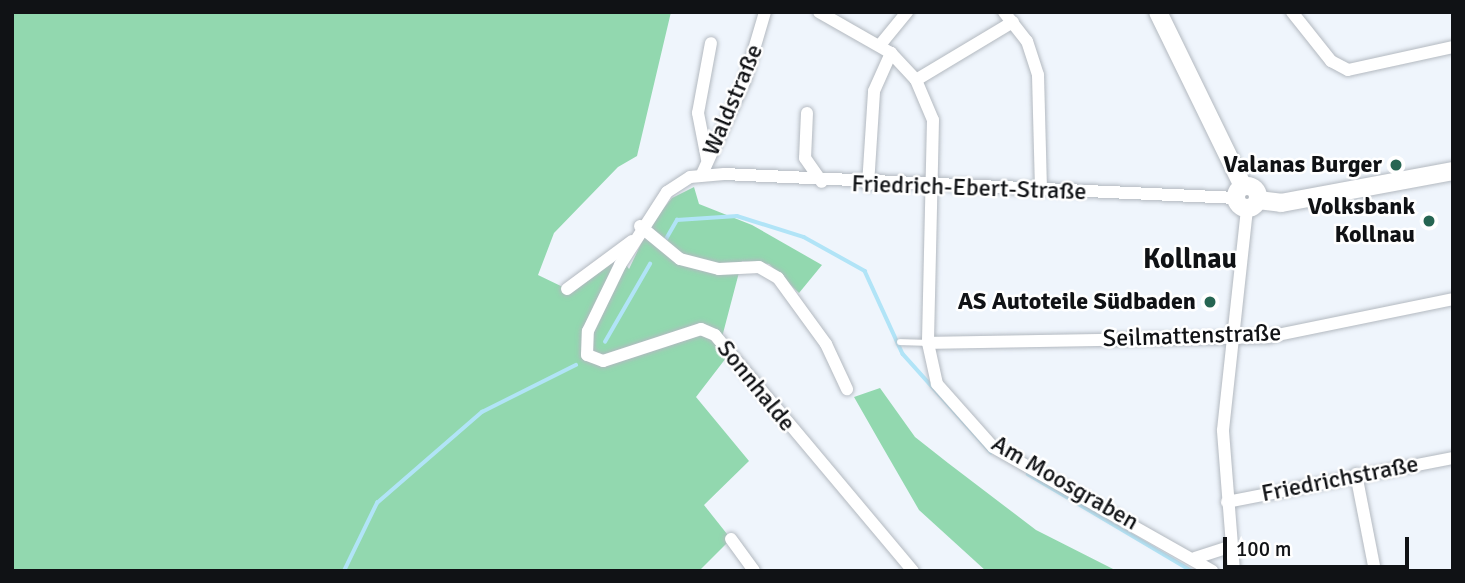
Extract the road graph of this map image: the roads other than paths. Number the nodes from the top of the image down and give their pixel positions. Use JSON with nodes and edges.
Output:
{"nodes":[{"id":1,"x":765,"y":12,"type":"edge"},
{"id":2,"x":907,"y":12,"type":"edge"},
{"id":3,"x":1158,"y":12,"type":"edge"},
{"id":4,"x":1292,"y":12,"type":"edge"},
{"id":5,"x":825,"y":14,"type":"edge"},
{"id":6,"x":1008,"y":17,"type":"edge"},
{"id":7,"x":711,"y":43,"type":"dead end"},
{"id":8,"x":880,"y":45,"type":"junction"},
{"id":9,"x":1453,"y":47,"type":"edge"},
{"id":10,"x":891,"y":54,"type":"junction"},
{"id":11,"x":916,"y":80,"type":"junction"},
{"id":12,"x":807,"y":113,"type":"dead end"},
{"id":13,"x":706,"y":159,"type":"junction"},
{"id":14,"x":1453,"y":171,"type":"edge"},
{"id":15,"x":702,"y":174,"type":"junction"},
{"id":16,"x":822,"y":182,"type":"junction"},
{"id":17,"x":868,"y":185,"type":"junction"},
{"id":18,"x":935,"y":188,"type":"junction"},
{"id":19,"x":1041,"y":190,"type":"junction"},
{"id":20,"x":1246,"y":198,"type":"junction"},
{"id":21,"x":640,"y":226,"type":"junction"},
{"id":22,"x":632,"y":241,"type":"junction"},
{"id":23,"x":567,"y":289,"type":"dead end"},
{"id":24,"x":1453,"y":299,"type":"edge"},
{"id":25,"x":1232,"y":338,"type":"junction"},
{"id":26,"x":900,"y":342,"type":"dead end"},
{"id":27,"x":928,"y":343,"type":"junction"},
{"id":28,"x":847,"y":389,"type":"dead end"},
{"id":29,"x":1453,"y":458,"type":"edge"},
{"id":30,"x":1356,"y":474,"type":"junction"},
{"id":31,"x":1227,"y":502,"type":"junction"},
{"id":32,"x":731,"y":539,"type":"dead end"},
{"id":33,"x":1232,"y":546,"type":"junction"},
{"id":34,"x":1195,"y":558,"type":"junction"},
{"id":35,"x":754,"y":571,"type":"edge"},
{"id":36,"x":914,"y":571,"type":"edge"},
{"id":37,"x":1212,"y":571,"type":"edge"},
{"id":38,"x":1234,"y":571,"type":"edge"},
{"id":39,"x":1375,"y":571,"type":"edge"}],
"edges":[{"from":1,"to":13,"type":"street","name":"Waldstraße"},
{"from":2,"to":8,"type":"street"},
{"from":3,"to":20,"type":"street"},
{"from":4,"to":9,"type":"street"},
{"from":5,"to":8,"type":"street"},
{"from":6,"to":11,"type":"street"},
{"from":6,"to":19,"type":"street"},
{"from":7,"to":13,"type":"street"},
{"from":8,"to":10,"type":"street"},
{"from":10,"to":11,"type":"street"},
{"from":10,"to":17,"type":"street"},
{"from":11,"to":18,"type":"street","name":"Am Moosgraben"},
{"from":12,"to":16,"type":"street"},
{"from":13,"to":15,"type":"street","name":"Waldstraße"},
{"from":14,"to":20,"type":"street"},
{"from":15,"to":16,"type":"street","name":"Friedrich-Ebert-Straße"},
{"from":15,"to":21,"type":"street","name":"Waldstraße"},
{"from":16,"to":17,"type":"street","name":"Friedrich-Ebert-Straße"},
{"from":17,"to":18,"type":"street","name":"Friedrich-Ebert-Straße"},
{"from":18,"to":19,"type":"street","name":"Friedrich-Ebert-Straße"},
{"from":18,"to":27,"type":"street","name":"Am Moosgraben"},
{"from":19,"to":20,"type":"street","name":"Friedrich-Ebert-Straße"},
{"from":20,"to":25,"type":"street"},
{"from":21,"to":22,"type":"street","name":"Waldstraße"},
{"from":21,"to":28,"type":"street"},
{"from":22,"to":23,"type":"street","name":"Waldstraße"},
{"from":22,"to":36,"type":"street","name":"Sonnhalde"},
{"from":24,"to":25,"type":"street","name":"Seilmattenstraße"},
{"from":25,"to":27,"type":"street","name":"Seilmattenstraße"},
{"from":25,"to":31,"type":"street"},
{"from":26,"to":27,"type":"lane"},
{"from":27,"to":34,"type":"street","name":"Am Moosgraben"},
{"from":29,"to":30,"type":"street","name":"Friedrichstraße"},
{"from":30,"to":31,"type":"street","name":"Friedrichstraße"},
{"from":30,"to":39,"type":"street"},
{"from":31,"to":33,"type":"street"},
{"from":32,"to":35,"type":"street"},
{"from":33,"to":34,"type":"street"},
{"from":33,"to":38,"type":"street"},
{"from":34,"to":37,"type":"street","name":"Am Moosgraben"}]}
